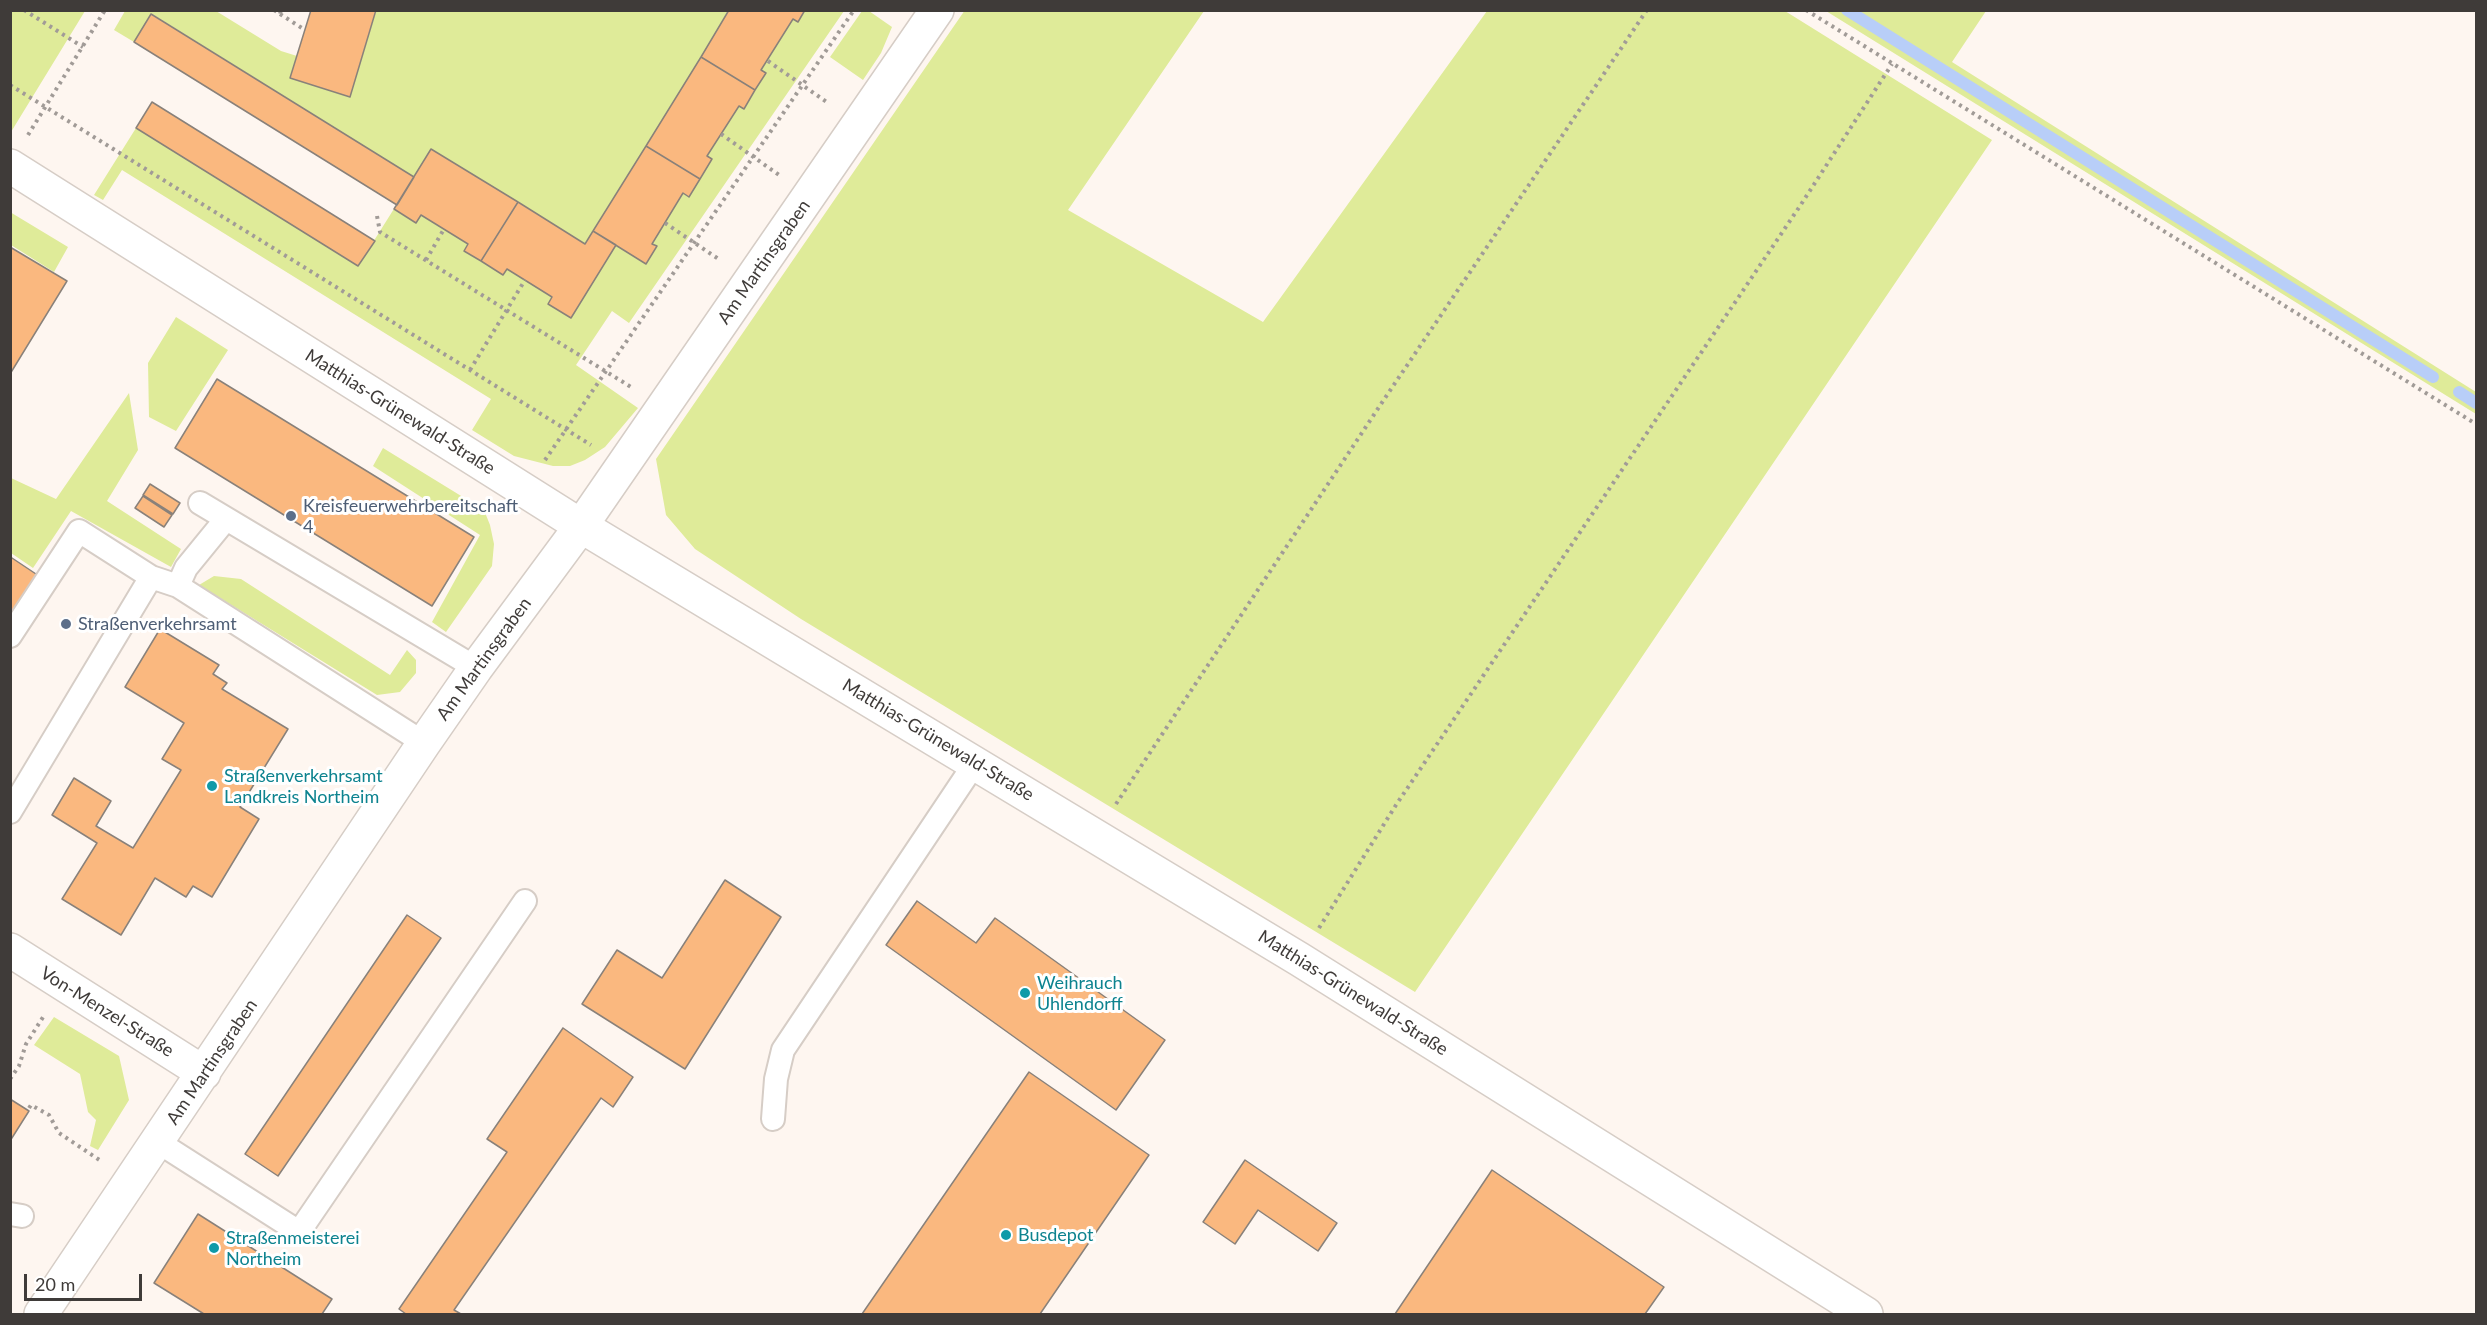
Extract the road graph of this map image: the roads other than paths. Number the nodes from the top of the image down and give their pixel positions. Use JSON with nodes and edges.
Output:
{"nodes":[{"id":1,"x":937,"y":10,"type":"edge"},
{"id":2,"x":16,"y":155,"type":"edge"},
{"id":3,"x":200,"y":503,"type":"dead end"},
{"id":4,"x":226,"y":519,"type":"junction"},
{"id":5,"x":581,"y":526,"type":"junction"},
{"id":6,"x":151,"y":577,"type":"junction"},
{"id":7,"x":178,"y":586,"type":"junction"},
{"id":8,"x":10,"y":636,"type":"edge"},
{"id":9,"x":476,"y":668,"type":"junction"},
{"id":10,"x":424,"y":743,"type":"junction"},
{"id":11,"x":975,"y":763,"type":"junction"},
{"id":12,"x":10,"y":812,"type":"edge"},
{"id":13,"x":525,"y":901,"type":"dead end"},
{"id":14,"x":10,"y":950,"type":"edge"},
{"id":15,"x":204,"y":1073,"type":"junction"},
{"id":16,"x":773,"y":1119,"type":"dead end"},
{"id":17,"x":158,"y":1142,"type":"junction"},
{"id":18,"x":41,"y":1314,"type":"edge"},
{"id":19,"x":1866,"y":1314,"type":"edge"}],
"edges":[{"from":1,"to":5,"type":"street","name":"Am Martinsgraben"},
{"from":2,"to":5,"type":"street","name":"Matthias-Grünewald-Straße"},
{"from":3,"to":4,"type":"lane"},
{"from":4,"to":7,"type":"lane"},
{"from":4,"to":9,"type":"lane"},
{"from":5,"to":9,"type":"street","name":"Am Martinsgraben"},
{"from":5,"to":11,"type":"street","name":"Matthias-Grünewald-Straße"},
{"from":6,"to":7,"type":"lane"},
{"from":6,"to":8,"type":"lane"},
{"from":6,"to":12,"type":"lane"},
{"from":7,"to":10,"type":"lane"},
{"from":9,"to":10,"type":"street","name":"Am Martinsgraben"},
{"from":10,"to":15,"type":"street","name":"Am Martinsgraben"},
{"from":11,"to":16,"type":"lane"},
{"from":11,"to":19,"type":"street","name":"Matthias-Grünewald-Straße"},
{"from":13,"to":17,"type":"lane"},
{"from":14,"to":15,"type":"street","name":"Von-Menzel-Straße"},
{"from":15,"to":17,"type":"street","name":"Am Martinsgraben"},
{"from":17,"to":18,"type":"street","name":"Am Martinsgraben"}]}
